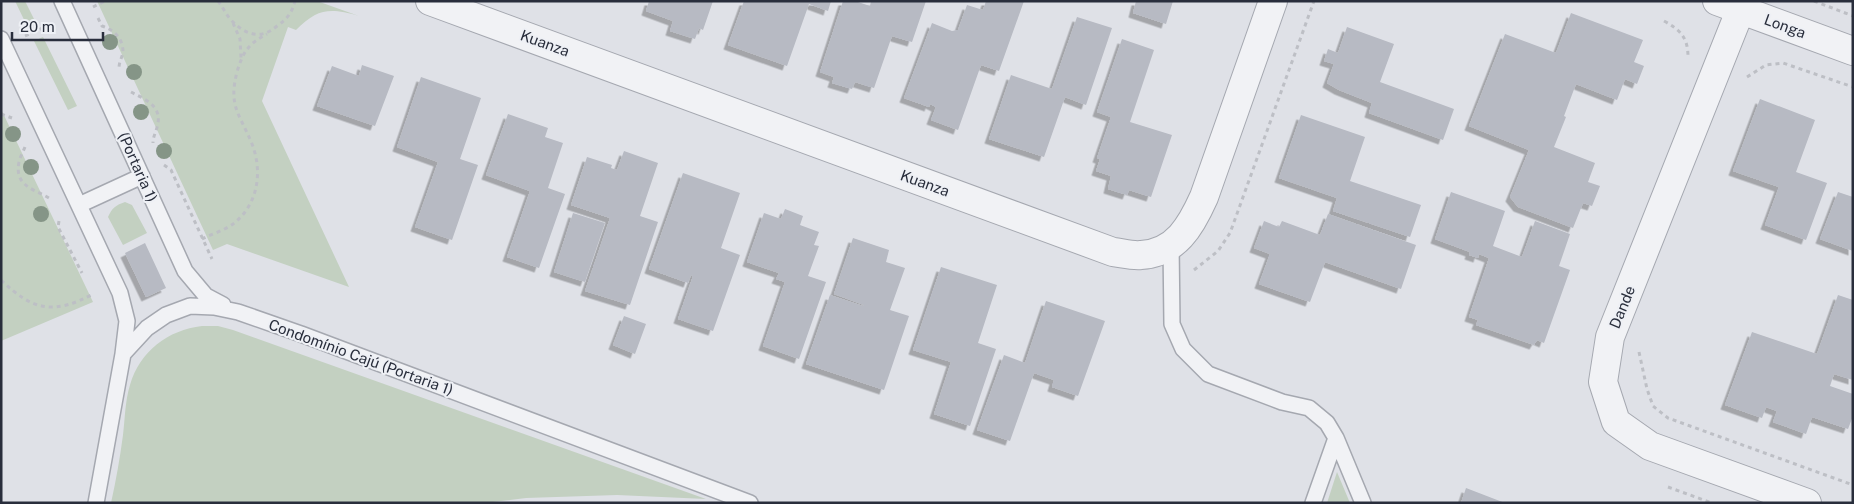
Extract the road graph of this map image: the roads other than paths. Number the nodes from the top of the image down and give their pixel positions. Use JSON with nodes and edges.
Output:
{"nodes":[{"id":1,"x":62,"y":1,"type":"edge"},
{"id":2,"x":430,"y":1,"type":"edge"},
{"id":3,"x":1273,"y":1,"type":"edge"},
{"id":4,"x":1734,"y":4,"type":"edge"},
{"id":5,"x":1,"y":39,"type":"edge"},
{"id":6,"x":1853,"y":51,"type":"edge"},
{"id":7,"x":142,"y":176,"type":"junction"},
{"id":8,"x":79,"y":205,"type":"junction"},
{"id":9,"x":1171,"y":244,"type":"junction"},
{"id":10,"x":238,"y":312,"type":"junction"},
{"id":11,"x":123,"y":354,"type":"junction"},
{"id":12,"x":1336,"y":438,"type":"junction"},
{"id":13,"x":96,"y":503,"type":"edge"},
{"id":14,"x":750,"y":503,"type":"edge"},
{"id":15,"x":1313,"y":503,"type":"edge"},
{"id":16,"x":1364,"y":503,"type":"edge"},
{"id":17,"x":1807,"y":503,"type":"edge"}],
"edges":[{"from":1,"to":7,"type":"lane","name":"(Portaria 1)"},
{"from":2,"to":9,"type":"street","name":"Kuanza"},
{"from":3,"to":9,"type":"street","name":"Kuanza"},
{"from":4,"to":6,"type":"street","name":"Longa"},
{"from":4,"to":17,"type":"street","name":"Dande"},
{"from":5,"to":8,"type":"lane"},
{"from":7,"to":8,"type":"lane"},
{"from":7,"to":10,"type":"lane","name":"(Portaria 1)"},
{"from":8,"to":11,"type":"lane"},
{"from":9,"to":12,"type":"lane"},
{"from":10,"to":11,"type":"lane","name":"Condomínio Cajú (Portaria 1)"},
{"from":10,"to":14,"type":"lane","name":"Condomínio Cajú (Portaria 1)"},
{"from":11,"to":13,"type":"lane"},
{"from":12,"to":15,"type":"lane"},
{"from":12,"to":16,"type":"lane"}]}
